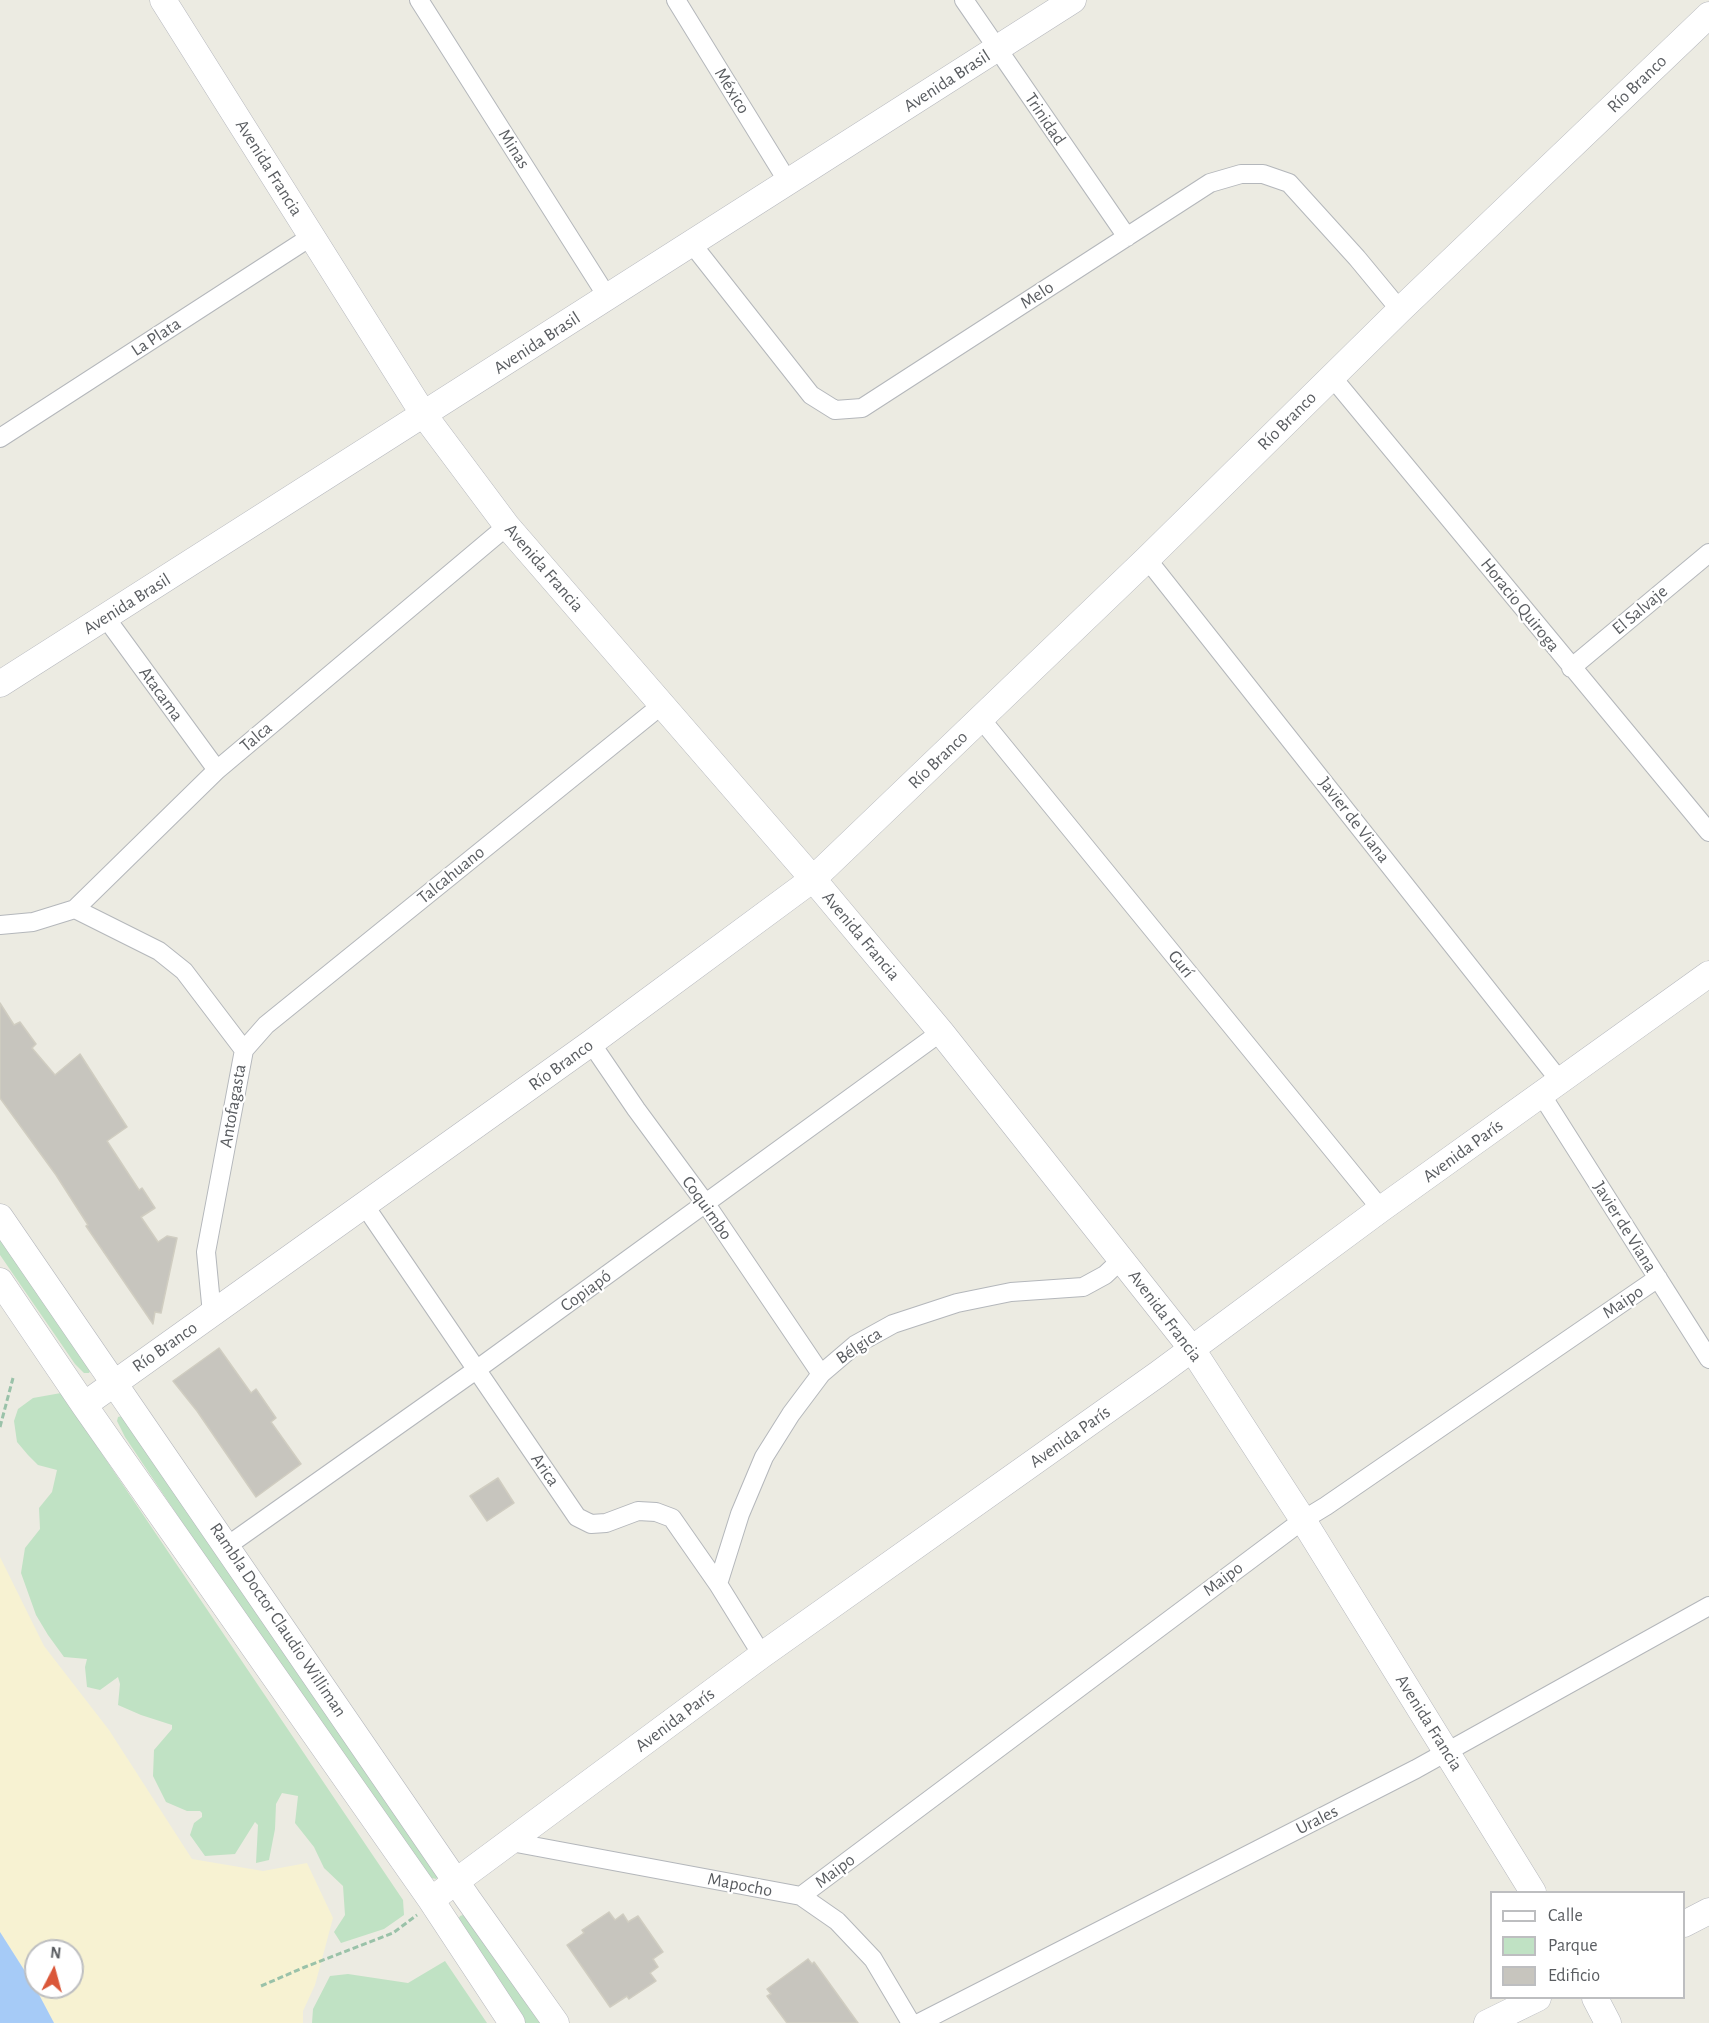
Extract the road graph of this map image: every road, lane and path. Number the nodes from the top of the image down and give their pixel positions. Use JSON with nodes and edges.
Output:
{"nodes":[{"id":1,"x":163,"y":0,"type":"edge"},
{"id":2,"x":419,"y":0,"type":"edge"},
{"id":3,"x":676,"y":0,"type":"edge"},
{"id":4,"x":964,"y":0,"type":"edge"},
{"id":5,"x":1073,"y":0,"type":"edge"},
{"id":6,"x":1709,"y":15,"type":"edge"},
{"id":7,"x":997,"y":49,"type":"junction"},
{"id":8,"x":789,"y":182,"type":"junction"},
{"id":9,"x":312,"y":236,"type":"junction"},
{"id":10,"x":1127,"y":237,"type":"junction"},
{"id":11,"x":692,"y":244,"type":"junction"},
{"id":12,"x":608,"y":297,"type":"junction"},
{"id":13,"x":1400,"y":310,"type":"junction"},
{"id":14,"x":1332,"y":377,"type":"junction"},
{"id":15,"x":424,"y":415,"type":"junction"},
{"id":16,"x":0,"y":438,"type":"edge"},
{"id":17,"x":507,"y":526,"type":"junction"},
{"id":18,"x":1709,"y":553,"type":"edge"},
{"id":19,"x":1147,"y":559,"type":"junction"},
{"id":20,"x":106,"y":618,"type":"junction"},
{"id":21,"x":1571,"y":668,"type":"junction"},
{"id":22,"x":0,"y":684,"type":"edge"},
{"id":23,"x":663,"y":704,"type":"junction"},
{"id":24,"x":981,"y":719,"type":"junction"},
{"id":25,"x":217,"y":770,"type":"junction"},
{"id":26,"x":1709,"y":832,"type":"edge"},
{"id":27,"x":813,"y":879,"type":"junction"},
{"id":28,"x":75,"y":909,"type":"junction"},
{"id":29,"x":0,"y":926,"type":"edge"},
{"id":30,"x":1709,"y":974,"type":"edge"},
{"id":31,"x":941,"y":1032,"type":"junction"},
{"id":32,"x":591,"y":1043,"type":"junction"},
{"id":33,"x":244,"y":1050,"type":"junction"},
{"id":34,"x":1551,"y":1088,"type":"junction"},
{"id":35,"x":706,"y":1204,"type":"junction"},
{"id":36,"x":365,"y":1206,"type":"junction"},
{"id":37,"x":1381,"y":1209,"type":"junction"},
{"id":38,"x":0,"y":1217,"type":"edge"},
{"id":39,"x":1122,"y":1260,"type":"junction"},
{"id":40,"x":1658,"y":1278,"type":"junction"},
{"id":41,"x":0,"y":1281,"type":"edge"},
{"id":42,"x":212,"y":1314,"type":"junction"},
{"id":43,"x":1192,"y":1349,"type":"junction"},
{"id":44,"x":1709,"y":1359,"type":"edge"},
{"id":45,"x":476,"y":1370,"type":"junction"},
{"id":46,"x":821,"y":1374,"type":"junction"},
{"id":47,"x":13,"y":1378,"type":"dead end"},
{"id":48,"x":115,"y":1383,"type":"junction"},
{"id":49,"x":84,"y":1405,"type":"junction"},
{"id":50,"x":0,"y":1427,"type":"edge"},
{"id":51,"x":1302,"y":1520,"type":"junction"},
{"id":52,"x":227,"y":1546,"type":"junction"},
{"id":53,"x":718,"y":1584,"type":"junction"},
{"id":54,"x":1709,"y":1606,"type":"edge"},
{"id":55,"x":762,"y":1655,"type":"junction"},
{"id":56,"x":1446,"y":1752,"type":"junction"},
{"id":57,"x":511,"y":1842,"type":"junction"},
{"id":58,"x":456,"y":1881,"type":"junction"},
{"id":59,"x":1532,"y":1891,"type":"edge"},
{"id":60,"x":801,"y":1896,"type":"junction"},
{"id":61,"x":431,"y":1900,"type":"junction"},
{"id":62,"x":1709,"y":1911,"type":"edge"},
{"id":63,"x":1685,"y":1923,"type":"edge"},
{"id":64,"x":261,"y":1986,"type":"dead end"},
{"id":65,"x":1536,"y":1999,"type":"edge"},
{"id":66,"x":1596,"y":1999,"type":"edge"},
{"id":67,"x":512,"y":2023,"type":"edge"},
{"id":68,"x":556,"y":2023,"type":"edge"},
{"id":69,"x":911,"y":2023,"type":"edge"},
{"id":70,"x":919,"y":2023,"type":"edge"},
{"id":71,"x":1487,"y":2023,"type":"edge"},
{"id":72,"x":1608,"y":2023,"type":"edge"}],
"edges":[{"from":1,"to":9,"type":"street","name":"Avenida Francia"},
{"from":2,"to":12,"type":"street","name":"Minas"},
{"from":3,"to":8,"type":"street","name":"México"},
{"from":4,"to":7,"type":"street","name":"Trinidad"},
{"from":5,"to":7,"type":"street","name":"Avenida Brasil"},
{"from":6,"to":13,"type":"street","name":"Río Branco"},
{"from":7,"to":8,"type":"street","name":"Avenida Brasil"},
{"from":7,"to":10,"type":"street","name":"Trinidad"},
{"from":8,"to":11,"type":"street","name":"Avenida Brasil"},
{"from":9,"to":15,"type":"street","name":"Avenida Francia"},
{"from":9,"to":16,"type":"street","name":"La Plata"},
{"from":10,"to":11,"type":"street","name":"Melo"},
{"from":10,"to":13,"type":"street","name":"Melo"},
{"from":11,"to":12,"type":"street","name":"Avenida Brasil"},
{"from":12,"to":15,"type":"street","name":"Avenida Brasil"},
{"from":13,"to":14,"type":"street","name":"Río Branco"},
{"from":14,"to":19,"type":"street","name":"Río Branco"},
{"from":14,"to":21,"type":"street","name":"Horacio Quiroga"},
{"from":15,"to":17,"type":"street","name":"Avenida Francia"},
{"from":15,"to":20,"type":"street","name":"Avenida Brasil"},
{"from":17,"to":23,"type":"street","name":"Avenida Francia"},
{"from":17,"to":25,"type":"street","name":"Talca"},
{"from":18,"to":21,"type":"street","name":"El Salvaje"},
{"from":19,"to":24,"type":"street","name":"Río Branco"},
{"from":19,"to":34,"type":"street","name":"Javier de Viana"},
{"from":20,"to":22,"type":"street","name":"Avenida Brasil"},
{"from":20,"to":25,"type":"street","name":"Atacama"},
{"from":21,"to":26,"type":"street","name":"Horacio Quiroga"},
{"from":23,"to":27,"type":"street","name":"Avenida Francia"},
{"from":23,"to":33,"type":"street","name":"Talcahuano"},
{"from":24,"to":27,"type":"street","name":"Río Branco"},
{"from":24,"to":37,"type":"street","name":"Gurí"},
{"from":25,"to":28,"type":"street","name":"Talca"},
{"from":27,"to":31,"type":"street","name":"Avenida Francia"},
{"from":27,"to":32,"type":"street","name":"Río Branco"},
{"from":28,"to":29,"type":"street","name":"Talca"},
{"from":28,"to":33,"type":"street","name":"Antofagasta"},
{"from":30,"to":34,"type":"street","name":"Avenida París"},
{"from":31,"to":35,"type":"street","name":"Copiapó"},
{"from":31,"to":39,"type":"street","name":"Avenida Francia"},
{"from":32,"to":35,"type":"street","name":"Coquimbo"},
{"from":32,"to":36,"type":"street","name":"Río Branco"},
{"from":33,"to":42,"type":"street","name":"Antofagasta"},
{"from":34,"to":37,"type":"street","name":"Avenida París"},
{"from":34,"to":40,"type":"street","name":"Javier de Viana"},
{"from":35,"to":45,"type":"street","name":"Copiapó"},
{"from":35,"to":46,"type":"street","name":"Coquimbo"},
{"from":36,"to":42,"type":"street","name":"Río Branco"},
{"from":36,"to":45,"type":"street","name":"Arica"},
{"from":37,"to":43,"type":"street","name":"Avenida París"},
{"from":38,"to":48,"type":"street","name":"Rambla Doctor Claudio Williman"},
{"from":39,"to":43,"type":"street","name":"Avenida Francia"},
{"from":39,"to":46,"type":"street","name":"Bélgica"},
{"from":40,"to":44,"type":"street","name":"Javier de Viana"},
{"from":40,"to":51,"type":"street","name":"Maipo"},
{"from":41,"to":49,"type":"street","name":"Rambla Doctor Claudio Williman"},
{"from":42,"to":48,"type":"street","name":"Río Branco"},
{"from":43,"to":51,"type":"street","name":"Avenida Francia"},
{"from":43,"to":55,"type":"street","name":"Avenida París"},
{"from":45,"to":52,"type":"street","name":"Copiapó"},
{"from":45,"to":53,"type":"street","name":"Arica"},
{"from":46,"to":53,"type":"street","name":"Bélgica"},
{"from":47,"to":50,"type":"path"},
{"from":48,"to":49,"type":"street","name":"Río Branco"},
{"from":48,"to":52,"type":"street","name":"Rambla Doctor Claudio Williman"},
{"from":49,"to":61,"type":"street","name":"Rambla Doctor Claudio Williman"},
{"from":51,"to":56,"type":"street","name":"Avenida Francia"},
{"from":51,"to":60,"type":"street","name":"Maipo"},
{"from":52,"to":58,"type":"street","name":"Rambla Doctor Claudio Williman"},
{"from":53,"to":55,"type":"street","name":"Arica"},
{"from":54,"to":56,"type":"street","name":"Urales"},
{"from":55,"to":57,"type":"street","name":"Avenida París"},
{"from":56,"to":59,"type":"street","name":"Avenida Francia"},
{"from":56,"to":70,"type":"street","name":"Urales"},
{"from":57,"to":58,"type":"street","name":"Avenida París"},
{"from":57,"to":60,"type":"street","name":"Mapocho"},
{"from":58,"to":61,"type":"street","name":"Avenida París"},
{"from":58,"to":68,"type":"street","name":"Rambla Doctor Claudio Williman"},
{"from":60,"to":69,"type":"street","name":"Mapocho"},
{"from":61,"to":64,"type":"path"},
{"from":61,"to":67,"type":"street","name":"Rambla Doctor Claudio Williman"},
{"from":62,"to":63,"type":"street"},
{"from":65,"to":71,"type":"street"},
{"from":66,"to":72,"type":"street"}]}
